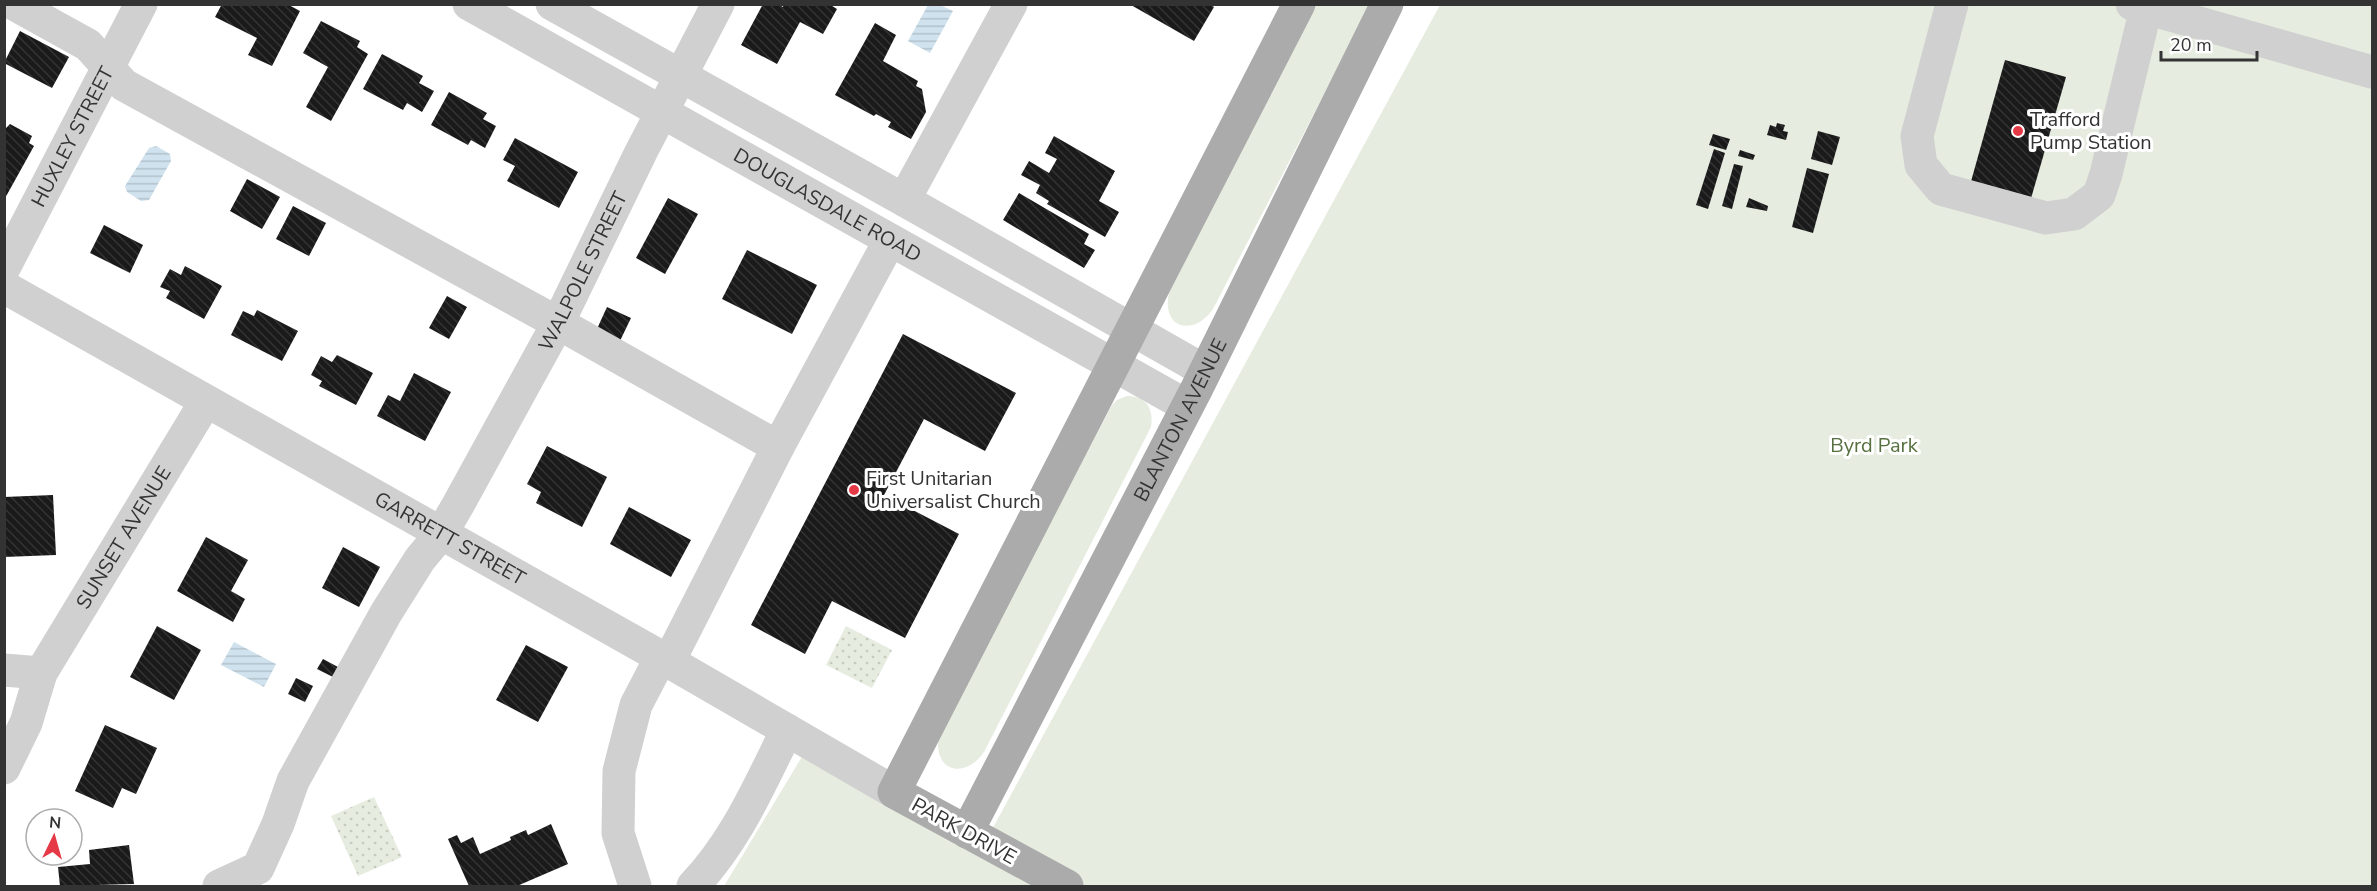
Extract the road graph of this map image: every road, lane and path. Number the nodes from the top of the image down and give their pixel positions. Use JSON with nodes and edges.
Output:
{"nodes":[{"id":1,"x":14,"y":4,"type":"edge"},
{"id":2,"x":141,"y":4,"type":"edge"},
{"id":3,"x":470,"y":4,"type":"edge"},
{"id":4,"x":552,"y":4,"type":"edge"},
{"id":5,"x":718,"y":4,"type":"edge"},
{"id":6,"x":1011,"y":4,"type":"edge"},
{"id":7,"x":1299,"y":4,"type":"edge"},
{"id":8,"x":1387,"y":4,"type":"edge"},
{"id":9,"x":1952,"y":4,"type":"edge"},
{"id":10,"x":2139,"y":7,"type":"edge"},
{"id":11,"x":107,"y":66,"type":"junction"},
{"id":12,"x":2373,"y":72,"type":"edge"},
{"id":13,"x":680,"y":76,"type":"junction"},
{"id":14,"x":661,"y":112,"type":"junction"},
{"id":15,"x":904,"y":200,"type":"junction"},
{"id":16,"x":890,"y":240,"type":"junction"},
{"id":17,"x":4,"y":268,"type":"edge"},
{"id":18,"x":4,"y":287,"type":"edge"},
{"id":19,"x":558,"y":323,"type":"junction"},
{"id":20,"x":1133,"y":330,"type":"junction"},
{"id":21,"x":1114,"y":366,"type":"junction"},
{"id":22,"x":1205,"y":371,"type":"junction"},
{"id":23,"x":206,"y":401,"type":"junction"},
{"id":24,"x":1187,"y":406,"type":"junction"},
{"id":25,"x":778,"y":447,"type":"junction"},
{"id":26,"x":441,"y":534,"type":"junction"},
{"id":27,"x":665,"y":659,"type":"junction"},
{"id":28,"x":4,"y":670,"type":"edge"},
{"id":29,"x":41,"y":673,"type":"junction"},
{"id":30,"x":787,"y":730,"type":"junction"},
{"id":31,"x":4,"y":768,"type":"edge"},
{"id":32,"x":894,"y":792,"type":"junction"},
{"id":33,"x":967,"y":832,"type":"junction"},
{"id":34,"x":1056,"y":884,"type":"edge"},
{"id":35,"x":219,"y":886,"type":"edge"},
{"id":36,"x":635,"y":886,"type":"edge"},
{"id":37,"x":693,"y":886,"type":"edge"}],
"edges":[{"from":1,"to":11,"type":"street"},
{"from":2,"to":11,"type":"street","name":"HUXLEY STREET"},
{"from":3,"to":14,"type":"street","name":"DOUGLASDALE ROAD"},
{"from":4,"to":13,"type":"street","name":"DOUGLASDALE ROAD"},
{"from":5,"to":13,"type":"street","name":"WALPOLE STREET"},
{"from":6,"to":15,"type":"street"},
{"from":7,"to":20,"type":"main road"},
{"from":8,"to":22,"type":"main road","name":"BLANTON AVENUE"},
{"from":9,"to":10,"type":"street"},
{"from":10,"to":12,"type":"street"},
{"from":11,"to":17,"type":"street","name":"HUXLEY STREET"},
{"from":11,"to":19,"type":"street"},
{"from":13,"to":14,"type":"street","name":"WALPOLE STREET"},
{"from":13,"to":15,"type":"street","name":"DOUGLASDALE ROAD"},
{"from":14,"to":16,"type":"street","name":"DOUGLASDALE ROAD"},
{"from":14,"to":19,"type":"street","name":"WALPOLE STREET"},
{"from":15,"to":20,"type":"street","name":"DOUGLASDALE ROAD"},
{"from":16,"to":21,"type":"street","name":"DOUGLASDALE ROAD"},
{"from":16,"to":25,"type":"street"},
{"from":18,"to":23,"type":"street","name":"GARRETT STREET"},
{"from":19,"to":25,"type":"street"},
{"from":19,"to":26,"type":"street","name":"WALPOLE STREET"},
{"from":20,"to":21,"type":"main road"},
{"from":20,"to":22,"type":"street","name":"DOUGLASDALE ROAD"},
{"from":21,"to":24,"type":"street","name":"DOUGLASDALE ROAD"},
{"from":21,"to":32,"type":"main road"},
{"from":22,"to":24,"type":"main road","name":"BLANTON AVENUE"},
{"from":23,"to":26,"type":"street","name":"GARRETT STREET"},
{"from":23,"to":29,"type":"street","name":"SUNSET AVENUE"},
{"from":24,"to":33,"type":"main road","name":"BLANTON AVENUE"},
{"from":25,"to":27,"type":"street"},
{"from":26,"to":27,"type":"street","name":"GARRETT STREET"},
{"from":26,"to":35,"type":"street","name":"WALPOLE STREET"},
{"from":27,"to":30,"type":"street","name":"GARRETT STREET"},
{"from":27,"to":36,"type":"street"},
{"from":28,"to":29,"type":"street"},
{"from":29,"to":31,"type":"street","name":"SUNSET AVENUE"},
{"from":30,"to":32,"type":"street","name":"GARRETT STREET"},
{"from":30,"to":37,"type":"street"},
{"from":32,"to":33,"type":"main road","name":"PARK DRIVE"},
{"from":33,"to":34,"type":"main road","name":"PARK DRIVE"}]}
